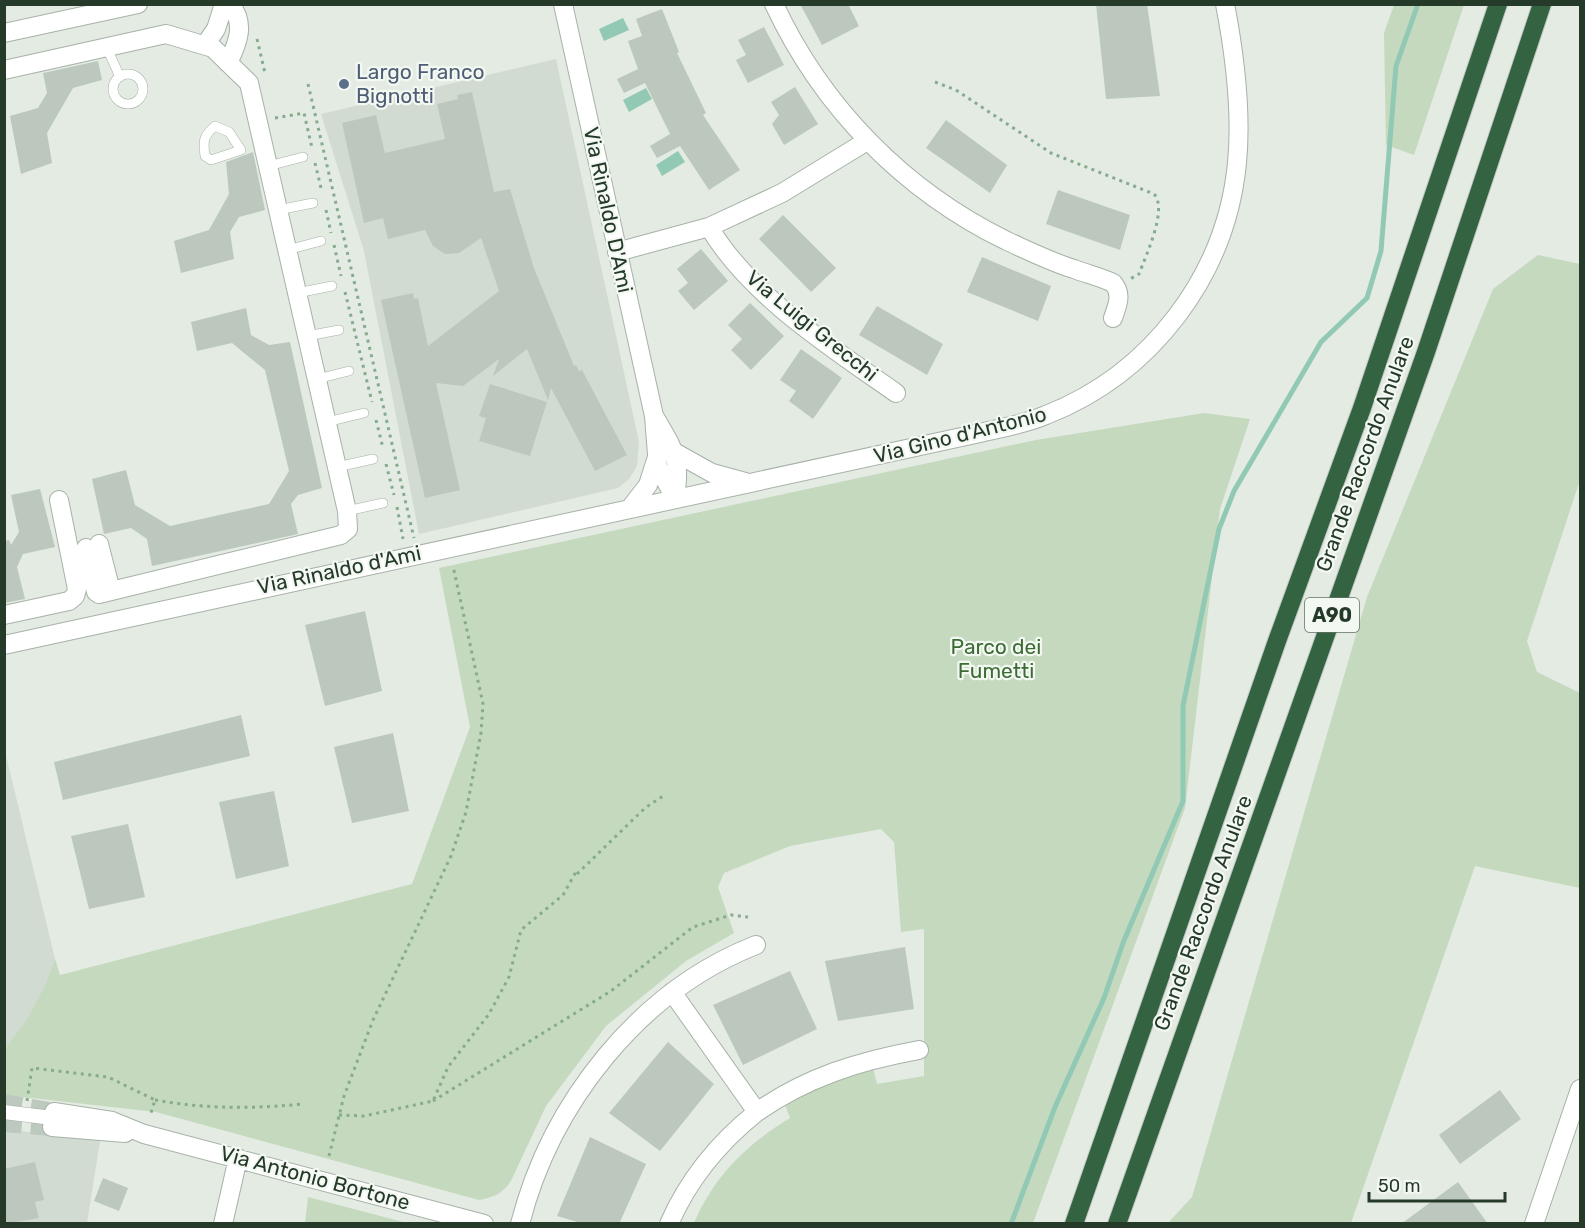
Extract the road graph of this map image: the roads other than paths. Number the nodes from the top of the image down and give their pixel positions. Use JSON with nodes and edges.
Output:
{"nodes":[{"id":1,"x":138,"y":4,"type":"edge"},
{"id":2,"x":224,"y":4,"type":"edge"},
{"id":3,"x":230,"y":4,"type":"edge"},
{"id":4,"x":563,"y":4,"type":"edge"},
{"id":5,"x":774,"y":4,"type":"edge"},
{"id":6,"x":1225,"y":4,"type":"edge"},
{"id":7,"x":1498,"y":4,"type":"edge"},
{"id":8,"x":1542,"y":4,"type":"edge"},
{"id":9,"x":4,"y":33,"type":"edge"},
{"id":10,"x":205,"y":45,"type":"junction"},
{"id":11,"x":106,"y":46,"type":"junction"},
{"id":12,"x":228,"y":63,"type":"junction"},
{"id":13,"x":4,"y":70,"type":"edge"},
{"id":14,"x":120,"y":77,"type":"dead end"},
{"id":15,"x":867,"y":141,"type":"junction"},
{"id":16,"x":264,"y":147,"type":"junction"},
{"id":17,"x":241,"y":150,"type":"dead end"},
{"id":18,"x":303,"y":157,"type":"dead end"},
{"id":19,"x":268,"y":166,"type":"junction"},
{"id":20,"x":313,"y":203,"type":"dead end"},
{"id":21,"x":278,"y":210,"type":"junction"},
{"id":22,"x":709,"y":227,"type":"junction"},
{"id":23,"x":321,"y":241,"type":"dead end"},
{"id":24,"x":287,"y":250,"type":"junction"},
{"id":25,"x":617,"y":252,"type":"junction"},
{"id":26,"x":332,"y":286,"type":"dead end"},
{"id":27,"x":297,"y":293,"type":"junction"},
{"id":28,"x":1113,"y":318,"type":"dead end"},
{"id":29,"x":339,"y":330,"type":"dead end"},
{"id":30,"x":307,"y":336,"type":"junction"},
{"id":31,"x":349,"y":370,"type":"dead end"},
{"id":32,"x":317,"y":379,"type":"junction"},
{"id":33,"x":896,"y":393,"type":"dead end"},
{"id":34,"x":364,"y":413,"type":"dead end"},
{"id":35,"x":654,"y":416,"type":"junction"},
{"id":36,"x":327,"y":422,"type":"junction"},
{"id":37,"x":676,"y":453,"type":"junction"},
{"id":38,"x":657,"y":457,"type":"junction"},
{"id":39,"x":373,"y":459,"type":"dead end"},
{"id":40,"x":337,"y":467,"type":"junction"},
{"id":41,"x":749,"y":484,"type":"junction"},
{"id":42,"x":675,"y":498,"type":"junction"},
{"id":43,"x":59,"y":500,"type":"dead end"},
{"id":44,"x":383,"y":503,"type":"dead end"},
{"id":45,"x":631,"y":507,"type":"junction"},
{"id":46,"x":347,"y":511,"type":"junction"},
{"id":47,"x":93,"y":546,"type":"dead end"},
{"id":48,"x":4,"y":615,"type":"edge"},
{"id":49,"x":4,"y":645,"type":"edge"},
{"id":50,"x":756,"y":945,"type":"dead end"},
{"id":51,"x":672,"y":992,"type":"junction"},
{"id":52,"x":919,"y":1050,"type":"dead end"},
{"id":53,"x":1581,"y":1089,"type":"edge"},
{"id":54,"x":4,"y":1112,"type":"edge"},
{"id":55,"x":757,"y":1112,"type":"junction"},
{"id":56,"x":53,"y":1119,"type":"joint"},
{"id":57,"x":238,"y":1158,"type":"junction"},
{"id":58,"x":223,"y":1224,"type":"edge"},
{"id":59,"x":484,"y":1224,"type":"edge"},
{"id":60,"x":520,"y":1224,"type":"edge"},
{"id":61,"x":669,"y":1224,"type":"edge"},
{"id":62,"x":1074,"y":1224,"type":"edge"},
{"id":63,"x":1118,"y":1224,"type":"edge"},
{"id":64,"x":1534,"y":1224,"type":"edge"}],
"edges":[{"from":1,"to":9,"type":"street"},
{"from":2,"to":10,"type":"street"},
{"from":3,"to":12,"type":"street"},
{"from":4,"to":25,"type":"street","name":"Via Rinaldo D'Ami"},
{"from":5,"to":15,"type":"street"},
{"from":6,"to":41,"type":"street","name":"Via Gino d'Antonio"},
{"from":7,"to":62,"type":"highway","name":"Grande Raccordo Anulare","number":"A90"},
{"from":8,"to":63,"type":"highway","name":"Grande Raccordo Anulare","number":"A90"},
{"from":10,"to":11,"type":"street"},
{"from":10,"to":12,"type":"street"},
{"from":11,"to":13,"type":"street"},
{"from":11,"to":14,"type":"lane"},
{"from":12,"to":16,"type":"street"},
{"from":15,"to":22,"type":"street"},
{"from":15,"to":28,"type":"street"},
{"from":16,"to":17,"type":"lane"},
{"from":16,"to":19,"type":"street"},
{"from":18,"to":19,"type":"lane"},
{"from":19,"to":21,"type":"street"},
{"from":20,"to":21,"type":"lane"},
{"from":21,"to":24,"type":"street"},
{"from":22,"to":25,"type":"street"},
{"from":22,"to":33,"type":"street","name":"Via Luigi Grecchi"},
{"from":23,"to":24,"type":"lane"},
{"from":24,"to":27,"type":"street"},
{"from":25,"to":35,"type":"street","name":"Via Rinaldo D'Ami"},
{"from":26,"to":27,"type":"lane"},
{"from":27,"to":30,"type":"street"},
{"from":29,"to":30,"type":"lane"},
{"from":30,"to":32,"type":"street"},
{"from":31,"to":32,"type":"lane"},
{"from":32,"to":36,"type":"street"},
{"from":34,"to":36,"type":"lane"},
{"from":35,"to":37,"type":"street","name":"Via Rinaldo D'Ami"},
{"from":35,"to":38,"type":"street","name":"Via Rinaldo D'Ami"},
{"from":36,"to":40,"type":"street"},
{"from":37,"to":41,"type":"street"},
{"from":37,"to":42,"type":"street","name":"Via Rinaldo D'Ami"},
{"from":38,"to":42,"type":"street","name":"Via Rinaldo D'Ami"},
{"from":38,"to":45,"type":"street","name":"Via Rinaldo D'Ami"},
{"from":39,"to":40,"type":"lane"},
{"from":40,"to":46,"type":"street"},
{"from":41,"to":42,"type":"street","name":"Via Gino d'Antonio"},
{"from":42,"to":45,"type":"street","name":"Via Rinaldo d'Ami"},
{"from":43,"to":48,"type":"street"},
{"from":44,"to":46,"type":"lane"},
{"from":45,"to":49,"type":"street","name":"Via Rinaldo d'Ami"},
{"from":46,"to":47,"type":"street"},
{"from":50,"to":51,"type":"street"},
{"from":51,"to":55,"type":"street"},
{"from":51,"to":60,"type":"street"},
{"from":52,"to":55,"type":"street"},
{"from":53,"to":64,"type":"street"},
{"from":54,"to":56,"type":"street"},
{"from":55,"to":61,"type":"street"},
{"from":56,"to":57,"type":"street","name":"Via Antonio Bortone"},
{"from":57,"to":58,"type":"street"},
{"from":57,"to":59,"type":"street","name":"Via Antonio Bortone"}]}
